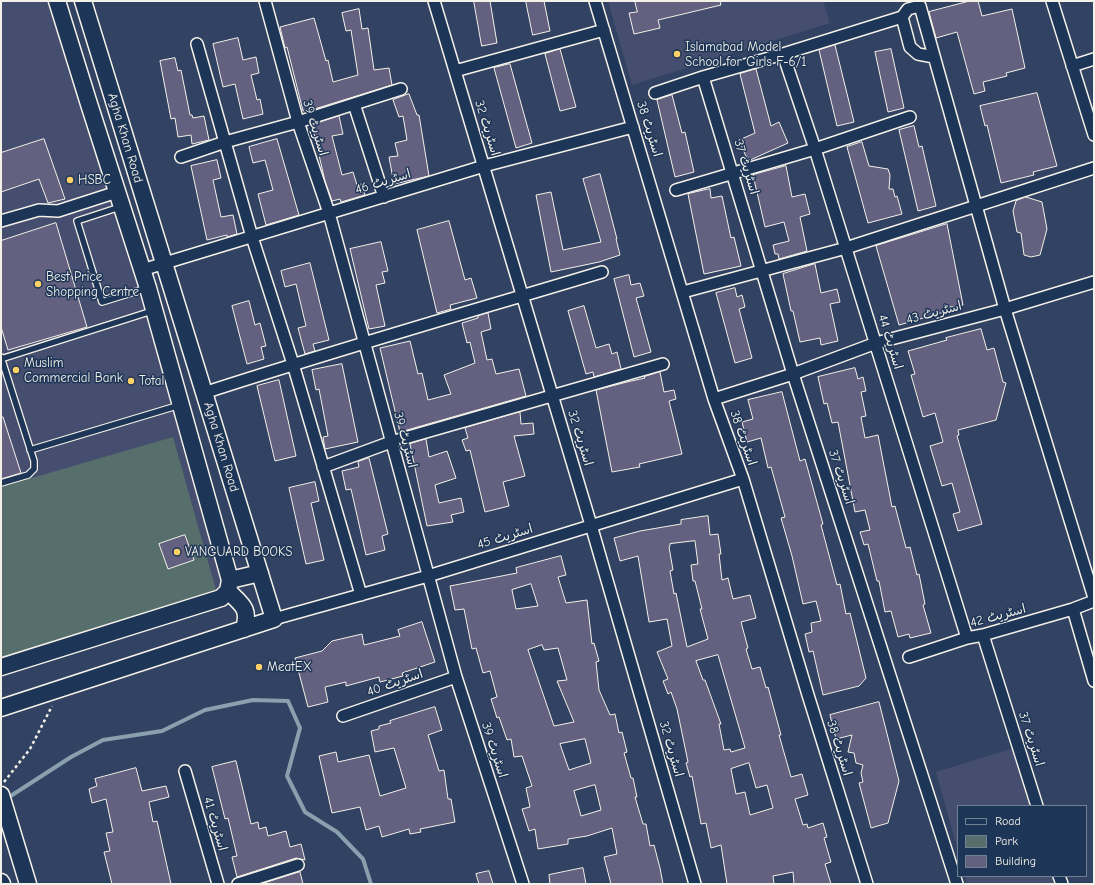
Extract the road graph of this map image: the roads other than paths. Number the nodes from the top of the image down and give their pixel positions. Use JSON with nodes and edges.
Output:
{"nodes":[{"id":1,"x":57,"y":1,"type":"edge"},
{"id":2,"x":83,"y":1,"type":"edge"},
{"id":3,"x":265,"y":1,"type":"edge"},
{"id":4,"x":434,"y":1,"type":"edge"},
{"id":5,"x":595,"y":1,"type":"edge"},
{"id":6,"x":1052,"y":1,"type":"edge"},
{"id":7,"x":902,"y":17,"type":"junction"},
{"id":8,"x":604,"y":30,"type":"junction"},
{"id":9,"x":197,"y":44,"type":"dead end"},
{"id":10,"x":783,"y":54,"type":"junction"},
{"id":11,"x":934,"y":57,"type":"junction"},
{"id":12,"x":1094,"y":60,"type":"edge"},
{"id":13,"x":1072,"y":66,"type":"junction"},
{"id":14,"x":455,"y":71,"type":"junction"},
{"id":15,"x":703,"y":77,"type":"junction"},
{"id":16,"x":401,"y":89,"type":"dead end"},
{"id":17,"x":655,"y":93,"type":"dead end"},
{"id":18,"x":354,"y":104,"type":"junction"},
{"id":19,"x":910,"y":117,"type":"dead end"},
{"id":20,"x":298,"y":122,"type":"junction"},
{"id":21,"x":633,"y":127,"type":"junction"},
{"id":22,"x":1094,"y":135,"type":"edge"},
{"id":23,"x":225,"y":142,"type":"junction"},
{"id":24,"x":815,"y":149,"type":"junction"},
{"id":25,"x":181,"y":157,"type":"dead end"},
{"id":26,"x":484,"y":166,"type":"junction"},
{"id":27,"x":1094,"y":168,"type":"edge"},
{"id":28,"x":733,"y":173,"type":"junction"},
{"id":29,"x":676,"y":190,"type":"dead end"},
{"id":30,"x":384,"y":196,"type":"junction"},
{"id":31,"x":120,"y":199,"type":"junction"},
{"id":32,"x":976,"y":206,"type":"junction"},
{"id":33,"x":329,"y":214,"type":"junction"},
{"id":34,"x":1,"y":221,"type":"edge"},
{"id":35,"x":252,"y":237,"type":"junction"},
{"id":36,"x":846,"y":248,"type":"junction"},
{"id":37,"x":164,"y":264,"type":"junction"},
{"id":38,"x":142,"y":270,"type":"junction"},
{"id":39,"x":762,"y":270,"type":"junction"},
{"id":40,"x":602,"y":272,"type":"dead end"},
{"id":41,"x":1094,"y":282,"type":"edge"},
{"id":42,"x":148,"y":288,"type":"junction"},
{"id":43,"x":683,"y":292,"type":"junction"},
{"id":44,"x":523,"y":296,"type":"junction"},
{"id":45,"x":1005,"y":309,"type":"junction"},
{"id":46,"x":155,"y":310,"type":"junction"},
{"id":47,"x":876,"y":343,"type":"junction"},
{"id":48,"x":364,"y":344,"type":"junction"},
{"id":49,"x":1,"y":358,"type":"edge"},
{"id":50,"x":293,"y":364,"type":"junction"},
{"id":51,"x":663,"y":364,"type":"dead end"},
{"id":52,"x":793,"y":374,"type":"junction"},
{"id":53,"x":204,"y":393,"type":"junction"},
{"id":54,"x":552,"y":395,"type":"junction"},
{"id":55,"x":714,"y":399,"type":"junction"},
{"id":56,"x":181,"y":405,"type":"junction"},
{"id":57,"x":211,"y":418,"type":"junction"},
{"id":58,"x":187,"y":425,"type":"junction"},
{"id":59,"x":391,"y":442,"type":"junction"},
{"id":60,"x":30,"y":450,"type":"junction"},
{"id":61,"x":323,"y":466,"type":"junction"},
{"id":62,"x":743,"y":479,"type":"junction"},
{"id":63,"x":1,"y":483,"type":"edge"},
{"id":64,"x":591,"y":525,"type":"junction"},
{"id":65,"x":260,"y":573,"type":"junction"},
{"id":66,"x":428,"y":576,"type":"junction"},
{"id":67,"x":229,"y":585,"type":"junction"},
{"id":68,"x":361,"y":595,"type":"junction"},
{"id":69,"x":1094,"y":598,"type":"edge"},
{"id":70,"x":1094,"y":601,"type":"edge"},
{"id":71,"x":1073,"y":609,"type":"junction"},
{"id":72,"x":274,"y":620,"type":"junction"},
{"id":73,"x":244,"y":629,"type":"junction"},
{"id":74,"x":984,"y":635,"type":"junction"},
{"id":75,"x":967,"y":638,"type":"junction"},
{"id":76,"x":909,"y":657,"type":"dead end"},
{"id":77,"x":1,"y":667,"type":"edge"},
{"id":78,"x":456,"y":678,"type":"junction"},
{"id":79,"x":1094,"y":681,"type":"edge"},
{"id":80,"x":1,"y":708,"type":"edge"},
{"id":81,"x":343,"y":716,"type":"dead end"},
{"id":82,"x":185,"y":771,"type":"dead end"},
{"id":83,"x":3,"y":802,"type":"edge"},
{"id":84,"x":1037,"y":805,"type":"edge"},
{"id":85,"x":298,"y":865,"type":"dead end"},
{"id":86,"x":28,"y":884,"type":"edge"},
{"id":87,"x":218,"y":884,"type":"edge"},
{"id":88,"x":238,"y":884,"type":"edge"},
{"id":89,"x":523,"y":884,"type":"edge"},
{"id":90,"x":695,"y":884,"type":"edge"},
{"id":91,"x":867,"y":884,"type":"edge"},
{"id":92,"x":957,"y":884,"type":"edge"}],
"edges":[{"from":1,"to":31,"type":"street","name":"Agha Khan Road"},
{"from":2,"to":37,"type":"street","name":"Agha Khan Road"},
{"from":3,"to":20,"type":"street","name":"اسٹریٹ 39"},
{"from":4,"to":14,"type":"street","name":"اسٹریٹ 32"},
{"from":5,"to":8,"type":"street","name":"اسٹریٹ 38"},
{"from":6,"to":13,"type":"street"},
{"from":7,"to":10,"type":"street"},
{"from":7,"to":11,"type":"street"},
{"from":7,"to":11,"type":"street"},
{"from":8,"to":14,"type":"street"},
{"from":8,"to":21,"type":"street","name":"اسٹریٹ 38"},
{"from":9,"to":23,"type":"street"},
{"from":10,"to":15,"type":"street"},
{"from":10,"to":24,"type":"street","name":"اسٹریٹ 44"},
{"from":11,"to":32,"type":"street"},
{"from":12,"to":13,"type":"street"},
{"from":13,"to":22,"type":"street"},
{"from":14,"to":26,"type":"street","name":"اسٹریٹ 32"},
{"from":15,"to":17,"type":"street"},
{"from":15,"to":28,"type":"street","name":"اسٹریٹ 37"},
{"from":16,"to":18,"type":"street"},
{"from":18,"to":20,"type":"street"},
{"from":18,"to":30,"type":"street"},
{"from":19,"to":24,"type":"street"},
{"from":20,"to":23,"type":"street"},
{"from":20,"to":33,"type":"street","name":"اسٹریٹ 39"},
{"from":21,"to":26,"type":"street","name":"اسٹریٹ 46"},
{"from":21,"to":43,"type":"street","name":"اسٹریٹ 38"},
{"from":23,"to":25,"type":"street"},
{"from":23,"to":35,"type":"street"},
{"from":24,"to":28,"type":"street"},
{"from":24,"to":36,"type":"street","name":"اسٹریٹ 44"},
{"from":26,"to":30,"type":"street","name":"اسٹریٹ 46"},
{"from":26,"to":44,"type":"street","name":"اسٹریٹ 32"},
{"from":27,"to":32,"type":"street"},
{"from":28,"to":29,"type":"street"},
{"from":28,"to":39,"type":"street","name":"اسٹریٹ 37"},
{"from":30,"to":33,"type":"street","name":"اسٹریٹ 46"},
{"from":31,"to":34,"type":"street"},
{"from":31,"to":38,"type":"street","name":"Agha Khan Road"},
{"from":31,"to":42,"type":"lane"},
{"from":32,"to":36,"type":"street"},
{"from":32,"to":45,"type":"street"},
{"from":33,"to":35,"type":"street","name":"اسٹریٹ 46"},
{"from":33,"to":48,"type":"street","name":"اسٹریٹ 39"},
{"from":35,"to":37,"type":"street","name":"اسٹریٹ 46"},
{"from":35,"to":50,"type":"street"},
{"from":36,"to":39,"type":"street"},
{"from":36,"to":47,"type":"street","name":"اسٹریٹ 44"},
{"from":37,"to":38,"type":"street","name":"اسٹریٹ 46"},
{"from":37,"to":53,"type":"street","name":"Agha Khan Road"},
{"from":38,"to":42,"type":"street","name":"Agha Khan Road"},
{"from":39,"to":43,"type":"street"},
{"from":39,"to":52,"type":"street","name":"اسٹریٹ 37"},
{"from":40,"to":44,"type":"street"},
{"from":41,"to":45,"type":"street","name":"اسٹریٹ 43"},
{"from":42,"to":46,"type":"street","name":"Agha Khan Road"},
{"from":43,"to":55,"type":"street","name":"اسٹریٹ 38"},
{"from":44,"to":48,"type":"street"},
{"from":44,"to":54,"type":"street","name":"اسٹریٹ 32"},
{"from":45,"to":47,"type":"street","name":"اسٹریٹ 43"},
{"from":45,"to":69,"type":"street"},
{"from":46,"to":49,"type":"lane"},
{"from":46,"to":56,"type":"street","name":"Agha Khan Road"},
{"from":47,"to":52,"type":"street","name":"اسٹریٹ 43"},
{"from":47,"to":75,"type":"street","name":"اسٹریٹ 44"},
{"from":48,"to":50,"type":"street"},
{"from":48,"to":59,"type":"street","name":"اسٹریٹ 39"},
{"from":49,"to":60,"type":"lane"},
{"from":50,"to":53,"type":"street"},
{"from":50,"to":61,"type":"street"},
{"from":51,"to":54,"type":"street"},
{"from":52,"to":55,"type":"street","name":"اسٹریٹ 43"},
{"from":52,"to":92,"type":"street","name":"اسٹریٹ 37"},
{"from":53,"to":57,"type":"street","name":"Agha Khan Road"},
{"from":54,"to":59,"type":"street"},
{"from":54,"to":64,"type":"street","name":"اسٹریٹ 32"},
{"from":55,"to":62,"type":"street","name":"اسٹریٹ 38"},
{"from":56,"to":58,"type":"street","name":"Agha Khan Road"},
{"from":56,"to":60,"type":"lane"},
{"from":57,"to":58,"type":"street"},
{"from":57,"to":65,"type":"street","name":"Agha Khan Road"},
{"from":58,"to":67,"type":"street","name":"Agha Khan Road"},
{"from":59,"to":61,"type":"street"},
{"from":59,"to":66,"type":"street","name":"اسٹریٹ 39"},
{"from":60,"to":63,"type":"lane"},
{"from":61,"to":68,"type":"street"},
{"from":62,"to":64,"type":"street","name":"اسٹریٹ 45"},
{"from":62,"to":91,"type":"street","name":"اسٹریٹ 38"},
{"from":64,"to":66,"type":"street","name":"اسٹریٹ 45"},
{"from":64,"to":90,"type":"street","name":"اسٹریٹ 32"},
{"from":65,"to":67,"type":"street"},
{"from":65,"to":72,"type":"street","name":"Agha Khan Road"},
{"from":66,"to":68,"type":"street","name":"اسٹریٹ 45"},
{"from":66,"to":78,"type":"street","name":"اسٹریٹ 39"},
{"from":67,"to":73,"type":"street"},
{"from":67,"to":77,"type":"street"},
{"from":68,"to":72,"type":"street","name":"اسٹریٹ 45"},
{"from":70,"to":71,"type":"street","name":"اسٹریٹ 42"},
{"from":71,"to":74,"type":"street","name":"اسٹریٹ 42"},
{"from":71,"to":79,"type":"street"},
{"from":72,"to":73,"type":"street"},
{"from":73,"to":80,"type":"street"},
{"from":74,"to":75,"type":"street","name":"اسٹریٹ 42"},
{"from":74,"to":84,"type":"street","name":"اسٹریٹ 37"},
{"from":75,"to":76,"type":"street","name":"اسٹریٹ 42"},
{"from":78,"to":81,"type":"street","name":"اسٹریٹ 40"},
{"from":78,"to":89,"type":"street","name":"اسٹریٹ 39"},
{"from":82,"to":87,"type":"street","name":"اسٹریٹ 41"},
{"from":83,"to":86,"type":"street"},
{"from":85,"to":88,"type":"street"}]}
